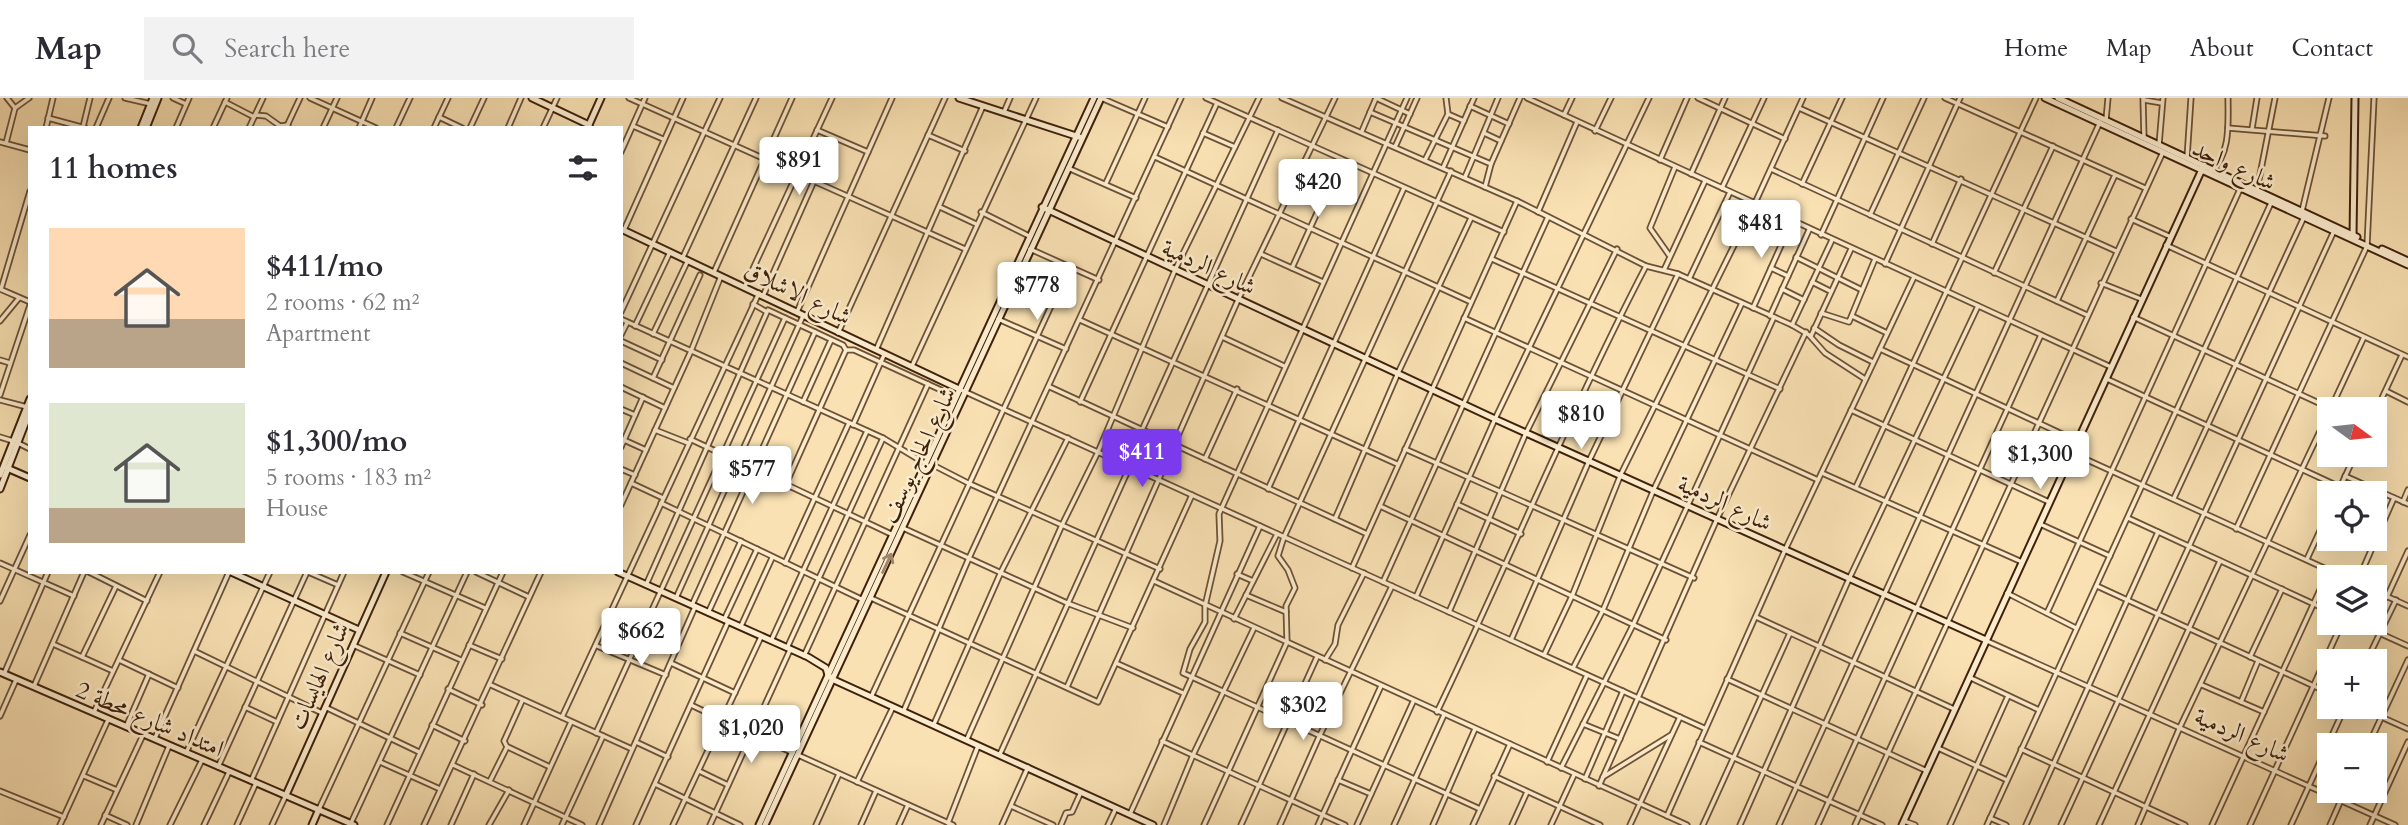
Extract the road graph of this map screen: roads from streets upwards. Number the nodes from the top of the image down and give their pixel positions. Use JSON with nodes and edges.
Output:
{"nodes":[{"id":1,"x":8,"y":98,"type":"edge"},
{"id":2,"x":29,"y":98,"type":"edge"},
{"id":3,"x":53,"y":98,"type":"edge"},
{"id":4,"x":90,"y":98,"type":"edge"},
{"id":5,"x":109,"y":98,"type":"edge"},
{"id":6,"x":125,"y":98,"type":"edge"},
{"id":7,"x":173,"y":98,"type":"edge"},
{"id":8,"x":189,"y":98,"type":"edge"},
{"id":9,"x":263,"y":98,"type":"edge"},
{"id":10,"x":300,"y":98,"type":"edge"},
{"id":11,"x":310,"y":98,"type":"edge"},
{"id":12,"x":337,"y":98,"type":"edge"},
{"id":13,"x":372,"y":98,"type":"edge"},
{"id":14,"x":410,"y":98,"type":"edge"},
{"id":15,"x":448,"y":98,"type":"edge"},
{"id":16,"x":484,"y":98,"type":"edge"},
{"id":17,"x":521,"y":98,"type":"edge"},
{"id":18,"x":532,"y":98,"type":"edge"},
{"id":19,"x":557,"y":98,"type":"edge"},
{"id":20,"x":601,"y":98,"type":"edge"},
{"id":21,"x":629,"y":98,"type":"edge"},
{"id":22,"x":645,"y":98,"type":"edge"},
{"id":23,"x":682,"y":98,"type":"edge"},
{"id":24,"x":720,"y":98,"type":"edge"},
{"id":25,"x":756,"y":98,"type":"edge"},
{"id":26,"x":792,"y":98,"type":"edge"},
{"id":27,"x":832,"y":98,"type":"edge"},
{"id":28,"x":892,"y":98,"type":"edge"},
{"id":29,"x":946,"y":98,"type":"edge"},
{"id":30,"x":1010,"y":98,"type":"edge"},
{"id":31,"x":1036,"y":98,"type":"edge"},
{"id":32,"x":1094,"y":98,"type":"edge"},
{"id":33,"x":1101,"y":98,"type":"edge"},
{"id":34,"x":1145,"y":98,"type":"edge"},
{"id":35,"x":1181,"y":98,"type":"edge"},
{"id":36,"x":1206,"y":98,"type":"edge"},
{"id":37,"x":1259,"y":98,"type":"edge"},
{"id":38,"x":1282,"y":98,"type":"edge"},
{"id":39,"x":1299,"y":98,"type":"edge"},
{"id":40,"x":1335,"y":98,"type":"edge"},
{"id":41,"x":1376,"y":98,"type":"edge"},
{"id":42,"x":1446,"y":98,"type":"edge"},
{"id":43,"x":1474,"y":98,"type":"edge"},
{"id":44,"x":1498,"y":98,"type":"edge"},
{"id":45,"x":1520,"y":98,"type":"edge"},
{"id":46,"x":1527,"y":98,"type":"edge"},
{"id":47,"x":1572,"y":98,"type":"edge"},
{"id":48,"x":1611,"y":98,"type":"edge"},
{"id":49,"x":1649,"y":98,"type":"edge"},
{"id":50,"x":1687,"y":98,"type":"edge"},
{"id":51,"x":1698,"y":98,"type":"edge"},
{"id":52,"x":1725,"y":98,"type":"edge"},
{"id":53,"x":1765,"y":98,"type":"edge"},
{"id":54,"x":1803,"y":98,"type":"edge"},
{"id":55,"x":1842,"y":98,"type":"edge"},
{"id":56,"x":1883,"y":98,"type":"edge"},
{"id":57,"x":1924,"y":98,"type":"edge"},
{"id":58,"x":1945,"y":98,"type":"edge"},
{"id":59,"x":1960,"y":98,"type":"edge"},
{"id":60,"x":2036,"y":98,"type":"edge"},
{"id":61,"x":2045,"y":98,"type":"edge"},
{"id":62,"x":2057,"y":98,"type":"edge"},
{"id":63,"x":2108,"y":98,"type":"edge"},
{"id":64,"x":2191,"y":98,"type":"edge"},
{"id":65,"x":2228,"y":98,"type":"edge"},
{"id":66,"x":2257,"y":98,"type":"edge"},
{"id":67,"x":2275,"y":98,"type":"edge"},
{"id":68,"x":2329,"y":98,"type":"edge"},
{"id":69,"x":2355,"y":98,"type":"edge"},
{"id":70,"x":2374,"y":98,"type":"edge"},
{"id":71,"x":964,"y":99,"type":"edge"},
{"id":72,"x":1413,"y":99,"type":"edge"},
{"id":73,"x":2143,"y":99,"type":"edge"},
{"id":74,"x":154,"y":100,"type":"edge"},
{"id":75,"x":226,"y":100,"type":"edge"},
{"id":76,"x":1534,"y":100,"type":"edge"},
{"id":77,"x":2071,"y":101,"type":"edge"},
{"id":78,"x":2163,"y":101,"type":"edge"},
{"id":79,"x":1217,"y":103,"type":"junction"},
{"id":80,"x":186,"y":104,"type":"junction"},
{"id":81,"x":643,"y":104,"type":"junction"},
{"id":82,"x":1296,"y":104,"type":"junction"},
{"id":83,"x":1958,"y":104,"type":"junction"},
{"id":84,"x":983,"y":106,"type":"junction"},
{"id":85,"x":1470,"y":106,"type":"junction"},
{"id":86,"x":1798,"y":107,"type":"junction"},
{"id":87,"x":15,"y":108,"type":"junction"},
{"id":88,"x":332,"y":108,"type":"junction"},
{"id":89,"x":552,"y":108,"type":"junction"},
{"id":90,"x":1721,"y":108,"type":"junction"},
{"id":91,"x":1401,"y":110,"type":"junction"},
{"id":92,"x":1004,"y":112,"type":"junction"},
{"id":93,"x":1370,"y":112,"type":"junction"},
{"id":94,"x":1138,"y":113,"type":"junction"},
{"id":95,"x":1409,"y":114,"type":"junction"},
{"id":96,"x":1448,"y":114,"type":"junction"},
{"id":97,"x":255,"y":116,"type":"junction"},
{"id":98,"x":1327,"y":116,"type":"junction"},
{"id":99,"x":1491,"y":116,"type":"junction"},
{"id":100,"x":1564,"y":116,"type":"junction"},
{"id":101,"x":439,"y":117,"type":"junction"},
{"id":102,"x":1249,"y":117,"type":"junction"},
{"id":103,"x":48,"y":118,"type":"junction"},
{"id":104,"x":674,"y":118,"type":"junction"},
{"id":105,"x":1025,"y":119,"type":"junction"},
{"id":106,"x":362,"y":121,"type":"junction"},
{"id":107,"x":1464,"y":121,"type":"junction"},
{"id":108,"x":2103,"y":121,"type":"junction"},
{"id":109,"x":1577,"y":122,"type":"junction"},
{"id":110,"x":1831,"y":122,"type":"junction"},
{"id":111,"x":1753,"y":123,"type":"junction"},
{"id":112,"x":1395,"y":124,"type":"junction"},
{"id":113,"x":1509,"y":124,"type":"junction"},
{"id":114,"x":46,"y":126,"type":"edge"},
{"id":115,"x":78,"y":126,"type":"edge"},
{"id":116,"x":82,"y":126,"type":"edge"},
{"id":117,"x":97,"y":126,"type":"edge"},
{"id":118,"x":143,"y":126,"type":"edge"},
{"id":119,"x":177,"y":126,"type":"edge"},
{"id":120,"x":214,"y":126,"type":"edge"},
{"id":121,"x":251,"y":126,"type":"edge"},
{"id":122,"x":275,"y":126,"type":"edge"},
{"id":123,"x":287,"y":126,"type":"edge"},
{"id":124,"x":324,"y":126,"type":"edge"},
{"id":125,"x":360,"y":126,"type":"edge"},
{"id":126,"x":372,"y":126,"type":"edge"},
{"id":127,"x":398,"y":126,"type":"edge"},
{"id":128,"x":435,"y":126,"type":"edge"},
{"id":129,"x":458,"y":126,"type":"edge"},
{"id":130,"x":471,"y":126,"type":"edge"},
{"id":131,"x":509,"y":126,"type":"edge"},
{"id":132,"x":544,"y":126,"type":"edge"},
{"id":133,"x":588,"y":126,"type":"edge"},
{"id":134,"x":633,"y":126,"type":"junction"},
{"id":135,"x":1168,"y":127,"type":"junction"},
{"id":136,"x":1403,"y":128,"type":"junction"},
{"id":137,"x":2228,"y":128,"type":"junction"},
{"id":138,"x":2252,"y":129,"type":"junction"},
{"id":139,"x":817,"y":130,"type":"junction"},
{"id":140,"x":1278,"y":130,"type":"junction"},
{"id":141,"x":1362,"y":131,"type":"junction"},
{"id":142,"x":2269,"y":131,"type":"junction"},
{"id":143,"x":704,"y":132,"type":"junction"},
{"id":144,"x":1595,"y":132,"type":"junction"},
{"id":145,"x":2021,"y":132,"type":"junction"},
{"id":146,"x":1203,"y":133,"type":"junction"},
{"id":147,"x":1483,"y":133,"type":"junction"},
{"id":148,"x":928,"y":135,"type":"junction"},
{"id":149,"x":2319,"y":135,"type":"junction"},
{"id":150,"x":2325,"y":136,"type":"dead end"},
{"id":151,"x":1079,"y":137,"type":"junction"},
{"id":152,"x":1866,"y":138,"type":"junction"},
{"id":153,"x":664,"y":139,"type":"junction"},
{"id":154,"x":1784,"y":139,"type":"junction"},
{"id":155,"x":1434,"y":140,"type":"junction"},
{"id":156,"x":2144,"y":140,"type":"junction"},
{"id":157,"x":1501,"y":141,"type":"junction"},
{"id":158,"x":0,"y":142,"type":"edge"},
{"id":159,"x":6,"y":143,"type":"junction"},
{"id":160,"x":1386,"y":143,"type":"junction"},
{"id":161,"x":735,"y":145,"type":"junction"},
{"id":162,"x":1626,"y":145,"type":"junction"},
{"id":163,"x":2159,"y":145,"type":"junction"},
{"id":164,"x":1312,"y":146,"type":"junction"},
{"id":165,"x":2053,"y":146,"type":"junction"},
{"id":166,"x":1235,"y":147,"type":"junction"},
{"id":167,"x":1395,"y":147,"type":"junction"},
{"id":168,"x":1453,"y":147,"type":"junction"},
{"id":169,"x":623,"y":148,"type":"edge"},
{"id":170,"x":28,"y":149,"type":"edge"},
{"id":171,"x":965,"y":151,"type":"junction"},
{"id":172,"x":869,"y":152,"type":"junction"},
{"id":173,"x":1899,"y":152,"type":"junction"},
{"id":174,"x":2163,"y":152,"type":"junction"},
{"id":175,"x":1474,"y":156,"type":"junction"},
{"id":176,"x":1155,"y":157,"type":"junction"},
{"id":177,"x":2187,"y":158,"type":"junction"},
{"id":178,"x":765,"y":159,"type":"junction"},
{"id":179,"x":1341,"y":160,"type":"junction"},
{"id":180,"x":1425,"y":160,"type":"junction"},
{"id":181,"x":1659,"y":160,"type":"junction"},
{"id":182,"x":2083,"y":160,"type":"junction"},
{"id":183,"x":1491,"y":164,"type":"junction"},
{"id":184,"x":1930,"y":165,"type":"junction"},
{"id":185,"x":1068,"y":167,"type":"junction"},
{"id":186,"x":1675,"y":167,"type":"junction"},
{"id":187,"x":2203,"y":167,"type":"junction"},
{"id":188,"x":1443,"y":168,"type":"junction"},
{"id":189,"x":1770,"y":169,"type":"junction"},
{"id":190,"x":1186,"y":171,"type":"junction"},
{"id":191,"x":1451,"y":171,"type":"junction"},
{"id":192,"x":2211,"y":171,"type":"junction"},
{"id":193,"x":797,"y":173,"type":"junction"},
{"id":194,"x":1373,"y":173,"type":"junction"},
{"id":195,"x":1691,"y":174,"type":"junction"},
{"id":196,"x":2115,"y":175,"type":"junction"},
{"id":197,"x":1465,"y":177,"type":"junction"},
{"id":198,"x":1961,"y":179,"type":"junction"},
{"id":199,"x":814,"y":181,"type":"junction"},
{"id":200,"x":1705,"y":181,"type":"junction"},
{"id":201,"x":1106,"y":183,"type":"junction"},
{"id":202,"x":1802,"y":184,"type":"junction"},
{"id":203,"x":1218,"y":186,"type":"junction"},
{"id":204,"x":1485,"y":187,"type":"junction"},
{"id":205,"x":2241,"y":187,"type":"junction"},
{"id":206,"x":1404,"y":188,"type":"junction"},
{"id":207,"x":2145,"y":188,"type":"junction"},
{"id":208,"x":1722,"y":189,"type":"junction"},
{"id":209,"x":2257,"y":190,"type":"junction"},
{"id":210,"x":1730,"y":192,"type":"junction"},
{"id":211,"x":1993,"y":194,"type":"junction"},
{"id":212,"x":849,"y":196,"type":"junction"},
{"id":213,"x":1136,"y":198,"type":"junction"},
{"id":214,"x":28,"y":199,"type":"edge"},
{"id":215,"x":1247,"y":200,"type":"junction"},
{"id":216,"x":1837,"y":200,"type":"junction"},
{"id":217,"x":1517,"y":201,"type":"junction"},
{"id":218,"x":2272,"y":202,"type":"junction"},
{"id":219,"x":1437,"y":203,"type":"junction"},
{"id":220,"x":1755,"y":203,"type":"junction"},
{"id":221,"x":940,"y":207,"type":"junction"},
{"id":222,"x":1045,"y":208,"type":"junction"},
{"id":223,"x":2023,"y":209,"type":"junction"},
{"id":224,"x":981,"y":212,"type":"junction"},
{"id":225,"x":1538,"y":212,"type":"junction"},
{"id":226,"x":2303,"y":214,"type":"junction"},
{"id":227,"x":1870,"y":215,"type":"junction"},
{"id":228,"x":891,"y":216,"type":"junction"},
{"id":229,"x":1279,"y":216,"type":"junction"},
{"id":230,"x":1548,"y":217,"type":"junction"},
{"id":231,"x":1471,"y":218,"type":"junction"},
{"id":232,"x":2131,"y":219,"type":"junction"},
{"id":233,"x":1792,"y":221,"type":"junction"},
{"id":234,"x":22,"y":224,"type":"junction"},
{"id":235,"x":976,"y":224,"type":"junction"},
{"id":236,"x":2056,"y":224,"type":"junction"},
{"id":237,"x":28,"y":226,"type":"edge"},
{"id":238,"x":623,"y":228,"type":"edge"},
{"id":239,"x":1310,"y":229,"type":"junction"},
{"id":240,"x":623,"y":230,"type":"edge"},
{"id":241,"x":1809,"y":230,"type":"junction"},
{"id":242,"x":1900,"y":230,"type":"junction"},
{"id":243,"x":2334,"y":231,"type":"junction"},
{"id":244,"x":1504,"y":232,"type":"junction"},
{"id":245,"x":928,"y":233,"type":"junction"},
{"id":246,"x":1585,"y":233,"type":"junction"},
{"id":247,"x":1029,"y":236,"type":"junction"},
{"id":248,"x":1821,"y":236,"type":"junction"},
{"id":249,"x":2085,"y":237,"type":"junction"},
{"id":250,"x":2171,"y":237,"type":"junction"},
{"id":251,"x":2353,"y":237,"type":"junction"},
{"id":252,"x":1832,"y":240,"type":"junction"},
{"id":253,"x":1116,"y":241,"type":"junction"},
{"id":254,"x":1341,"y":242,"type":"junction"},
{"id":255,"x":653,"y":244,"type":"junction"},
{"id":256,"x":1931,"y":244,"type":"junction"},
{"id":257,"x":2366,"y":244,"type":"junction"},
{"id":258,"x":2166,"y":245,"type":"junction"},
{"id":259,"x":1030,"y":248,"type":"junction"},
{"id":260,"x":965,"y":249,"type":"junction"},
{"id":261,"x":1617,"y":249,"type":"junction"},
{"id":262,"x":1851,"y":249,"type":"junction"},
{"id":263,"x":2116,"y":251,"type":"junction"},
{"id":264,"x":671,"y":252,"type":"junction"},
{"id":265,"x":1261,"y":254,"type":"junction"},
{"id":266,"x":1669,"y":256,"type":"junction"},
{"id":267,"x":1146,"y":257,"type":"junction"},
{"id":268,"x":1372,"y":257,"type":"junction"},
{"id":269,"x":1796,"y":257,"type":"junction"},
{"id":270,"x":686,"y":259,"type":"junction"},
{"id":271,"x":1492,"y":259,"type":"junction"},
{"id":272,"x":1875,"y":259,"type":"junction"},
{"id":273,"x":1963,"y":259,"type":"junction"},
{"id":274,"x":2408,"y":263,"type":"edge"},
{"id":275,"x":1885,"y":264,"type":"junction"},
{"id":276,"x":2206,"y":265,"type":"junction"},
{"id":277,"x":1646,"y":266,"type":"junction"},
{"id":278,"x":1069,"y":267,"type":"junction"},
{"id":279,"x":1292,"y":268,"type":"junction"},
{"id":280,"x":1771,"y":268,"type":"junction"},
{"id":281,"x":1819,"y":268,"type":"junction"},
{"id":282,"x":1175,"y":270,"type":"junction"},
{"id":283,"x":1664,"y":270,"type":"junction"},
{"id":284,"x":1404,"y":272,"type":"junction"},
{"id":285,"x":1994,"y":273,"type":"junction"},
{"id":286,"x":718,"y":274,"type":"junction"},
{"id":287,"x":1678,"y":274,"type":"junction"},
{"id":288,"x":700,"y":275,"type":"dead end"},
{"id":289,"x":1525,"y":275,"type":"junction"},
{"id":290,"x":1788,"y":276,"type":"junction"},
{"id":291,"x":1837,"y":277,"type":"junction"},
{"id":292,"x":1914,"y":277,"type":"junction"},
{"id":293,"x":1099,"y":279,"type":"junction"},
{"id":294,"x":1689,"y":279,"type":"junction"},
{"id":295,"x":2237,"y":279,"type":"junction"},
{"id":296,"x":1323,"y":282,"type":"junction"},
{"id":297,"x":1812,"y":282,"type":"junction"},
{"id":298,"x":2101,"y":283,"type":"junction"},
{"id":299,"x":745,"y":286,"type":"junction"},
{"id":300,"x":1207,"y":286,"type":"junction"},
{"id":301,"x":2026,"y":287,"type":"junction"},
{"id":302,"x":1439,"y":288,"type":"junction"},
{"id":303,"x":0,"y":289,"type":"edge"},
{"id":304,"x":1556,"y":289,"type":"junction"},
{"id":305,"x":1711,"y":289,"type":"junction"},
{"id":306,"x":1782,"y":289,"type":"junction"},
{"id":307,"x":1862,"y":290,"type":"junction"},
{"id":308,"x":1830,"y":291,"type":"junction"},
{"id":309,"x":1947,"y":292,"type":"junction"},
{"id":310,"x":2269,"y":294,"type":"junction"},
{"id":311,"x":761,"y":295,"type":"junction"},
{"id":312,"x":19,"y":298,"type":"junction"},
{"id":313,"x":2141,"y":299,"type":"junction"},
{"id":314,"x":1238,"y":300,"type":"junction"},
{"id":315,"x":1804,"y":300,"type":"junction"},
{"id":316,"x":2057,"y":301,"type":"junction"},
{"id":317,"x":28,"y":302,"type":"edge"},
{"id":318,"x":1471,"y":302,"type":"junction"},
{"id":319,"x":1588,"y":303,"type":"junction"},
{"id":320,"x":1742,"y":303,"type":"junction"},
{"id":321,"x":752,"y":304,"type":"junction"},
{"id":322,"x":1978,"y":306,"type":"junction"},
{"id":323,"x":2300,"y":307,"type":"junction"},
{"id":324,"x":623,"y":308,"type":"edge"},
{"id":325,"x":1753,"y":308,"type":"junction"},
{"id":326,"x":28,"y":309,"type":"edge"},
{"id":327,"x":768,"y":310,"type":"junction"},
{"id":328,"x":797,"y":312,"type":"junction"},
{"id":329,"x":1821,"y":313,"type":"junction"},
{"id":330,"x":804,"y":315,"type":"junction"},
{"id":331,"x":2087,"y":315,"type":"junction"},
{"id":332,"x":1852,"y":316,"type":"junction"},
{"id":333,"x":1772,"y":317,"type":"junction"},
{"id":334,"x":2133,"y":317,"type":"junction"},
{"id":335,"x":785,"y":318,"type":"junction"},
{"id":336,"x":998,"y":318,"type":"junction"},
{"id":337,"x":1464,"y":318,"type":"junction"},
{"id":338,"x":1619,"y":318,"type":"junction"},
{"id":339,"x":623,"y":320,"type":"edge"},
{"id":340,"x":1080,"y":320,"type":"junction"},
{"id":341,"x":0,"y":321,"type":"edge"},
{"id":342,"x":2011,"y":321,"type":"junction"},
{"id":343,"x":2332,"y":322,"type":"junction"},
{"id":344,"x":627,"y":323,"type":"junction"},
{"id":345,"x":799,"y":325,"type":"junction"},
{"id":346,"x":635,"y":326,"type":"junction"},
{"id":347,"x":1792,"y":326,"type":"junction"},
{"id":348,"x":1814,"y":328,"type":"junction"},
{"id":349,"x":1301,"y":329,"type":"junction"},
{"id":350,"x":623,"y":331,"type":"edge"},
{"id":351,"x":816,"y":332,"type":"junction"},
{"id":352,"x":838,"y":332,"type":"junction"},
{"id":353,"x":1652,"y":332,"type":"junction"},
{"id":354,"x":1806,"y":332,"type":"junction"},
{"id":355,"x":1887,"y":332,"type":"junction"},
{"id":356,"x":1112,"y":333,"type":"junction"},
{"id":357,"x":1498,"y":333,"type":"junction"},
{"id":358,"x":653,"y":334,"type":"junction"},
{"id":359,"x":1037,"y":335,"type":"junction"},
{"id":360,"x":2042,"y":335,"type":"junction"},
{"id":361,"x":1811,"y":336,"type":"junction"},
{"id":362,"x":2175,"y":336,"type":"junction"},
{"id":363,"x":1222,"y":337,"type":"junction"},
{"id":364,"x":2364,"y":337,"type":"junction"},
{"id":365,"x":831,"y":340,"type":"junction"},
{"id":366,"x":623,"y":342,"type":"edge"},
{"id":367,"x":670,"y":342,"type":"junction"},
{"id":368,"x":858,"y":342,"type":"junction"},
{"id":369,"x":1332,"y":343,"type":"junction"},
{"id":370,"x":1143,"y":347,"type":"junction"},
{"id":371,"x":1530,"y":347,"type":"junction"},
{"id":372,"x":1684,"y":347,"type":"junction"},
{"id":373,"x":1066,"y":349,"type":"junction"},
{"id":374,"x":1880,"y":349,"type":"junction"},
{"id":375,"x":2072,"y":349,"type":"junction"},
{"id":376,"x":854,"y":350,"type":"junction"},
{"id":377,"x":876,"y":350,"type":"junction"},
{"id":378,"x":691,"y":351,"type":"junction"},
{"id":379,"x":846,"y":351,"type":"junction"},
{"id":380,"x":2204,"y":351,"type":"junction"},
{"id":381,"x":884,"y":355,"type":"junction"},
{"id":382,"x":2402,"y":355,"type":"junction"},
{"id":383,"x":2408,"y":357,"type":"edge"},
{"id":384,"x":1365,"y":358,"type":"junction"},
{"id":385,"x":0,"y":360,"type":"edge"},
{"id":386,"x":662,"y":360,"type":"junction"},
{"id":387,"x":1561,"y":360,"type":"junction"},
{"id":388,"x":1174,"y":361,"type":"junction"},
{"id":389,"x":1715,"y":361,"type":"junction"},
{"id":390,"x":881,"y":362,"type":"junction"},
{"id":391,"x":1874,"y":362,"type":"junction"},
{"id":392,"x":10,"y":363,"type":"junction"},
{"id":393,"x":623,"y":364,"type":"edge"},
{"id":394,"x":1912,"y":364,"type":"junction"},
{"id":395,"x":2237,"y":365,"type":"junction"},
{"id":396,"x":723,"y":366,"type":"junction"},
{"id":397,"x":1284,"y":366,"type":"junction"},
{"id":398,"x":2111,"y":367,"type":"junction"},
{"id":399,"x":911,"y":368,"type":"junction"},
{"id":400,"x":740,"y":373,"type":"junction"},
{"id":401,"x":1398,"y":373,"type":"junction"},
{"id":402,"x":1206,"y":375,"type":"junction"},
{"id":403,"x":1593,"y":375,"type":"junction"},
{"id":404,"x":1747,"y":375,"type":"junction"},
{"id":405,"x":653,"y":378,"type":"junction"},
{"id":406,"x":1944,"y":378,"type":"junction"},
{"id":407,"x":1865,"y":379,"type":"junction"},
{"id":408,"x":2106,"y":379,"type":"junction"},
{"id":409,"x":2267,"y":380,"type":"junction"},
{"id":410,"x":756,"y":381,"type":"junction"},
{"id":411,"x":928,"y":384,"type":"junction"},
{"id":412,"x":1050,"y":387,"type":"junction"},
{"id":413,"x":623,"y":388,"type":"edge"},
{"id":414,"x":674,"y":388,"type":"junction"},
{"id":415,"x":771,"y":388,"type":"junction"},
{"id":416,"x":1430,"y":388,"type":"junction"},
{"id":417,"x":959,"y":389,"type":"junction"},
{"id":418,"x":1780,"y":389,"type":"junction"},
{"id":419,"x":941,"y":390,"type":"dead end"},
{"id":420,"x":1237,"y":390,"type":"junction"},
{"id":421,"x":1625,"y":390,"type":"junction"},
{"id":422,"x":2385,"y":391,"type":"junction"},
{"id":423,"x":966,"y":393,"type":"junction"},
{"id":424,"x":2299,"y":393,"type":"junction"},
{"id":425,"x":1975,"y":394,"type":"junction"},
{"id":426,"x":788,"y":395,"type":"junction"},
{"id":427,"x":643,"y":397,"type":"junction"},
{"id":428,"x":2337,"y":397,"type":"edge"},
{"id":429,"x":2382,"y":397,"type":"edge"},
{"id":430,"x":0,"y":398,"type":"edge"},
{"id":431,"x":2146,"y":398,"type":"junction"},
{"id":432,"x":803,"y":402,"type":"junction"},
{"id":433,"x":1080,"y":402,"type":"junction"},
{"id":434,"x":2408,"y":402,"type":"edge"},
{"id":435,"x":1268,"y":403,"type":"junction"},
{"id":436,"x":1464,"y":403,"type":"junction"},
{"id":437,"x":2317,"y":403,"type":"edge"},
{"id":438,"x":1657,"y":404,"type":"junction"},
{"id":439,"x":665,"y":408,"type":"junction"},
{"id":440,"x":2007,"y":408,"type":"junction"},
{"id":441,"x":28,"y":409,"type":"edge"},
{"id":442,"x":623,"y":410,"type":"edge"},
{"id":443,"x":820,"y":410,"type":"junction"},
{"id":444,"x":1851,"y":410,"type":"junction"},
{"id":445,"x":1001,"y":411,"type":"junction"},
{"id":446,"x":2177,"y":411,"type":"junction"},
{"id":447,"x":635,"y":415,"type":"junction"},
{"id":448,"x":1112,"y":416,"type":"junction"},
{"id":449,"x":1299,"y":418,"type":"junction"},
{"id":450,"x":1689,"y":418,"type":"junction"},
{"id":451,"x":1495,"y":419,"type":"junction"},
{"id":452,"x":28,"y":420,"type":"edge"},
{"id":453,"x":2038,"y":422,"type":"junction"},
{"id":454,"x":1034,"y":423,"type":"junction"},
{"id":455,"x":851,"y":424,"type":"junction"},
{"id":456,"x":1884,"y":425,"type":"junction"},
{"id":457,"x":2209,"y":425,"type":"junction"},
{"id":458,"x":655,"y":430,"type":"junction"},
{"id":459,"x":867,"y":430,"type":"junction"},
{"id":460,"x":1142,"y":430,"type":"junction"},
{"id":461,"x":1526,"y":433,"type":"junction"},
{"id":462,"x":1333,"y":434,"type":"junction"},
{"id":463,"x":1720,"y":434,"type":"junction"},
{"id":464,"x":0,"y":437,"type":"edge"},
{"id":465,"x":624,"y":437,"type":"edge"},
{"id":466,"x":883,"y":438,"type":"junction"},
{"id":467,"x":1068,"y":438,"type":"junction"},
{"id":468,"x":1914,"y":439,"type":"junction"},
{"id":469,"x":2239,"y":440,"type":"junction"},
{"id":470,"x":2317,"y":440,"type":"edge"},
{"id":471,"x":689,"y":441,"type":"junction"},
{"id":472,"x":2077,"y":441,"type":"junction"},
{"id":473,"x":16,"y":442,"type":"junction"},
{"id":474,"x":1173,"y":445,"type":"junction"},
{"id":475,"x":707,"y":447,"type":"junction"},
{"id":476,"x":898,"y":447,"type":"junction"},
{"id":477,"x":1557,"y":447,"type":"junction"},
{"id":478,"x":28,"y":448,"type":"edge"},
{"id":479,"x":1405,"y":449,"type":"junction"},
{"id":480,"x":1753,"y":449,"type":"junction"},
{"id":481,"x":646,"y":450,"type":"junction"},
{"id":482,"x":1366,"y":450,"type":"junction"},
{"id":483,"x":1098,"y":452,"type":"junction"},
{"id":484,"x":2072,"y":453,"type":"junction"},
{"id":485,"x":723,"y":454,"type":"junction"},
{"id":486,"x":2271,"y":454,"type":"junction"},
{"id":487,"x":1948,"y":455,"type":"junction"},
{"id":488,"x":1205,"y":459,"type":"junction"},
{"id":489,"x":738,"y":461,"type":"junction"},
{"id":490,"x":1589,"y":461,"type":"junction"},
{"id":491,"x":1437,"y":463,"type":"junction"},
{"id":492,"x":929,"y":464,"type":"junction"},
{"id":493,"x":1398,"y":464,"type":"junction"},
{"id":494,"x":6,"y":467,"type":"junction"},
{"id":495,"x":1130,"y":467,"type":"junction"},
{"id":496,"x":2349,"y":467,"type":"edge"},
{"id":497,"x":755,"y":469,"type":"junction"},
{"id":498,"x":1979,"y":469,"type":"junction"},
{"id":499,"x":623,"y":470,"type":"edge"},
{"id":500,"x":2303,"y":470,"type":"junction"},
{"id":501,"x":2112,"y":471,"type":"junction"},
{"id":502,"x":1822,"y":473,"type":"junction"},
{"id":503,"x":1621,"y":474,"type":"junction"},
{"id":504,"x":0,"y":475,"type":"edge"},
{"id":505,"x":635,"y":475,"type":"junction"},
{"id":506,"x":1237,"y":475,"type":"junction"},
{"id":507,"x":2345,"y":476,"type":"junction"},
{"id":508,"x":28,"y":477,"type":"edge"},
{"id":509,"x":1469,"y":478,"type":"junction"},
{"id":510,"x":1159,"y":480,"type":"junction"},
{"id":511,"x":1818,"y":480,"type":"junction"},
{"id":512,"x":2327,"y":481,"type":"edge"},
{"id":513,"x":2343,"y":481,"type":"edge"},
{"id":514,"x":631,"y":483,"type":"junction"},
{"id":515,"x":968,"y":483,"type":"junction"},
{"id":516,"x":2010,"y":483,"type":"junction"},
{"id":517,"x":786,"y":484,"type":"junction"},
{"id":518,"x":2142,"y":484,"type":"junction"},
{"id":519,"x":1856,"y":487,"type":"junction"},
{"id":520,"x":0,"y":489,"type":"edge"},
{"id":521,"x":1654,"y":489,"type":"junction"},
{"id":522,"x":1268,"y":490,"type":"junction"},
{"id":523,"x":2408,"y":490,"type":"edge"},
{"id":524,"x":1502,"y":494,"type":"junction"},
{"id":525,"x":1192,"y":495,"type":"junction"},
{"id":526,"x":998,"y":496,"type":"junction"},
{"id":527,"x":816,"y":497,"type":"junction"},
{"id":528,"x":2174,"y":498,"type":"junction"},
{"id":529,"x":2394,"y":498,"type":"junction"},
{"id":530,"x":662,"y":500,"type":"junction"},
{"id":531,"x":623,"y":501,"type":"edge"},
{"id":532,"x":1887,"y":502,"type":"junction"},
{"id":533,"x":2049,"y":502,"type":"junction"},
{"id":534,"x":2403,"y":502,"type":"junction"},
{"id":535,"x":1300,"y":504,"type":"junction"},
{"id":536,"x":1457,"y":504,"type":"junction"},
{"id":537,"x":2408,"y":504,"type":"edge"},
{"id":538,"x":1686,"y":505,"type":"junction"},
{"id":539,"x":835,"y":506,"type":"junction"},
{"id":540,"x":1379,"y":506,"type":"junction"},
{"id":541,"x":1533,"y":507,"type":"junction"},
{"id":542,"x":1223,"y":509,"type":"junction"},
{"id":543,"x":679,"y":511,"type":"junction"},
{"id":544,"x":1032,"y":511,"type":"junction"},
{"id":545,"x":849,"y":513,"type":"junction"},
{"id":546,"x":2205,"y":513,"type":"junction"},
{"id":547,"x":1920,"y":516,"type":"junction"},
{"id":548,"x":694,"y":518,"type":"junction"},
{"id":549,"x":2127,"y":518,"type":"junction"},
{"id":550,"x":1335,"y":519,"type":"junction"},
{"id":551,"x":1490,"y":519,"type":"junction"},
{"id":552,"x":1717,"y":519,"type":"junction"},
{"id":553,"x":866,"y":521,"type":"junction"},
{"id":554,"x":1565,"y":521,"type":"junction"},
{"id":555,"x":1411,"y":522,"type":"junction"},
{"id":556,"x":709,"y":524,"type":"junction"},
{"id":557,"x":2040,"y":524,"type":"junction"},
{"id":558,"x":1062,"y":525,"type":"junction"},
{"id":559,"x":1260,"y":526,"type":"junction"},
{"id":560,"x":903,"y":528,"type":"junction"},
{"id":561,"x":2236,"y":528,"type":"junction"},
{"id":562,"x":1952,"y":531,"type":"junction"},
{"id":563,"x":2158,"y":532,"type":"junction"},
{"id":564,"x":727,"y":533,"type":"junction"},
{"id":565,"x":891,"y":534,"type":"junction"},
{"id":566,"x":1277,"y":534,"type":"junction"},
{"id":567,"x":1366,"y":534,"type":"junction"},
{"id":568,"x":1521,"y":534,"type":"junction"},
{"id":569,"x":1442,"y":536,"type":"junction"},
{"id":570,"x":1597,"y":536,"type":"junction"},
{"id":571,"x":1284,"y":537,"type":"junction"},
{"id":572,"x":2317,"y":537,"type":"edge"},
{"id":573,"x":28,"y":539,"type":"edge"},
{"id":574,"x":1096,"y":540,"type":"junction"},
{"id":575,"x":741,"y":541,"type":"junction"},
{"id":576,"x":2080,"y":542,"type":"junction"},
{"id":577,"x":2268,"y":543,"type":"junction"},
{"id":578,"x":1982,"y":544,"type":"junction"},
{"id":579,"x":940,"y":545,"type":"junction"},
{"id":580,"x":2189,"y":547,"type":"junction"},
{"id":581,"x":757,"y":550,"type":"junction"},
{"id":582,"x":1628,"y":550,"type":"junction"},
{"id":583,"x":1784,"y":550,"type":"junction"},
{"id":584,"x":2408,"y":551,"type":"edge"},
{"id":585,"x":1475,"y":552,"type":"junction"},
{"id":586,"x":1127,"y":554,"type":"junction"},
{"id":587,"x":2110,"y":556,"type":"junction"},
{"id":588,"x":772,"y":558,"type":"junction"},
{"id":589,"x":969,"y":558,"type":"junction"},
{"id":590,"x":2307,"y":559,"type":"junction"},
{"id":591,"x":2220,"y":561,"type":"junction"},
{"id":592,"x":2022,"y":562,"type":"junction"},
{"id":593,"x":0,"y":563,"type":"edge"},
{"id":594,"x":785,"y":563,"type":"junction"},
{"id":595,"x":1660,"y":564,"type":"junction"},
{"id":596,"x":2319,"y":565,"type":"edge"},
{"id":597,"x":2365,"y":565,"type":"edge"},
{"id":598,"x":1505,"y":566,"type":"junction"},
{"id":599,"x":1352,"y":568,"type":"junction"},
{"id":600,"x":14,"y":569,"type":"junction"},
{"id":601,"x":1160,"y":569,"type":"junction"},
{"id":602,"x":804,"y":570,"type":"junction"},
{"id":603,"x":1001,"y":572,"type":"junction"},
{"id":604,"x":1364,"y":573,"type":"junction"},
{"id":605,"x":47,"y":574,"type":"edge"},
{"id":606,"x":86,"y":574,"type":"edge"},
{"id":607,"x":91,"y":574,"type":"edge"},
{"id":608,"x":159,"y":574,"type":"edge"},
{"id":609,"x":229,"y":574,"type":"edge"},
{"id":610,"x":235,"y":574,"type":"edge"},
{"id":611,"x":269,"y":574,"type":"edge"},
{"id":612,"x":306,"y":574,"type":"edge"},
{"id":613,"x":312,"y":574,"type":"edge"},
{"id":614,"x":343,"y":574,"type":"edge"},
{"id":615,"x":385,"y":574,"type":"edge"},
{"id":616,"x":406,"y":574,"type":"edge"},
{"id":617,"x":428,"y":574,"type":"edge"},
{"id":618,"x":466,"y":574,"type":"edge"},
{"id":619,"x":480,"y":574,"type":"edge"},
{"id":620,"x":502,"y":574,"type":"edge"},
{"id":621,"x":540,"y":574,"type":"edge"},
{"id":622,"x":623,"y":574,"type":"edge"},
{"id":623,"x":1237,"y":574,"type":"junction"},
{"id":624,"x":628,"y":576,"type":"junction"},
{"id":625,"x":2252,"y":576,"type":"junction"},
{"id":626,"x":1694,"y":578,"type":"junction"},
{"id":627,"x":819,"y":579,"type":"junction"},
{"id":628,"x":1849,"y":579,"type":"junction"},
{"id":629,"x":1253,"y":581,"type":"junction"},
{"id":630,"x":424,"y":582,"type":"junction"},
{"id":631,"x":1154,"y":582,"type":"junction"},
{"id":632,"x":1382,"y":582,"type":"junction"},
{"id":633,"x":1538,"y":582,"type":"junction"},
{"id":634,"x":44,"y":583,"type":"junction"},
{"id":635,"x":498,"y":583,"type":"junction"},
{"id":636,"x":338,"y":585,"type":"junction"},
{"id":637,"x":646,"y":585,"type":"junction"},
{"id":638,"x":116,"y":586,"type":"junction"},
{"id":639,"x":835,"y":586,"type":"junction"},
{"id":640,"x":1392,"y":586,"type":"junction"},
{"id":641,"x":2097,"y":586,"type":"junction"},
{"id":642,"x":264,"y":587,"type":"junction"},
{"id":643,"x":1034,"y":587,"type":"junction"},
{"id":644,"x":2281,"y":589,"type":"junction"},
{"id":645,"x":661,"y":591,"type":"junction"},
{"id":646,"x":1883,"y":593,"type":"junction"},
{"id":647,"x":2007,"y":593,"type":"junction"},
{"id":648,"x":456,"y":595,"type":"junction"},
{"id":649,"x":1246,"y":595,"type":"junction"},
{"id":650,"x":2317,"y":595,"type":"edge"},
{"id":651,"x":74,"y":596,"type":"junction"},
{"id":652,"x":530,"y":597,"type":"junction"},
{"id":653,"x":1416,"y":597,"type":"junction"},
{"id":654,"x":1572,"y":597,"type":"junction"},
{"id":655,"x":2387,"y":597,"type":"joint"},
{"id":656,"x":676,"y":598,"type":"junction"},
{"id":657,"x":871,"y":598,"type":"junction"},
{"id":658,"x":861,"y":599,"type":"junction"},
{"id":659,"x":293,"y":600,"type":"junction"},
{"id":660,"x":2127,"y":600,"type":"junction"},
{"id":661,"x":2396,"y":600,"type":"junction"},
{"id":662,"x":0,"y":601,"type":"edge"},
{"id":663,"x":146,"y":601,"type":"junction"},
{"id":664,"x":1067,"y":603,"type":"junction"},
{"id":665,"x":2313,"y":603,"type":"junction"},
{"id":666,"x":1205,"y":604,"type":"junction"},
{"id":667,"x":2317,"y":605,"type":"edge"},
{"id":668,"x":694,"y":606,"type":"junction"},
{"id":669,"x":2408,"y":606,"type":"edge"},
{"id":670,"x":1915,"y":607,"type":"junction"},
{"id":671,"x":485,"y":608,"type":"junction"},
{"id":672,"x":1603,"y":610,"type":"junction"},
{"id":673,"x":708,"y":612,"type":"junction"},
{"id":674,"x":1220,"y":612,"type":"junction"},
{"id":675,"x":1286,"y":612,"type":"junction"},
{"id":676,"x":1449,"y":612,"type":"junction"},
{"id":677,"x":1100,"y":613,"type":"junction"},
{"id":678,"x":2047,"y":613,"type":"junction"},
{"id":679,"x":325,"y":614,"type":"junction"},
{"id":680,"x":907,"y":615,"type":"junction"},
{"id":681,"x":2157,"y":615,"type":"junction"},
{"id":682,"x":1756,"y":617,"type":"junction"},
{"id":683,"x":2387,"y":617,"type":"edge"},
{"id":684,"x":1234,"y":619,"type":"junction"},
{"id":685,"x":726,"y":621,"type":"junction"},
{"id":686,"x":1947,"y":621,"type":"junction"},
{"id":687,"x":1479,"y":625,"type":"junction"},
{"id":688,"x":1633,"y":625,"type":"junction"},
{"id":689,"x":740,"y":627,"type":"junction"},
{"id":690,"x":941,"y":628,"type":"junction"},
{"id":691,"x":1133,"y":628,"type":"junction"},
{"id":692,"x":1254,"y":628,"type":"junction"},
{"id":693,"x":2076,"y":628,"type":"junction"},
{"id":694,"x":2188,"y":629,"type":"junction"},
{"id":695,"x":359,"y":630,"type":"junction"},
{"id":696,"x":400,"y":633,"type":"junction"},
{"id":697,"x":1790,"y":633,"type":"junction"},
{"id":698,"x":2336,"y":635,"type":"edge"},
{"id":699,"x":2383,"y":635,"type":"edge"},
{"id":700,"x":761,"y":636,"type":"junction"},
{"id":701,"x":1511,"y":640,"type":"junction"},
{"id":702,"x":1666,"y":640,"type":"junction"},
{"id":703,"x":1986,"y":640,"type":"junction"},
{"id":704,"x":771,"y":641,"type":"junction"},
{"id":705,"x":971,"y":642,"type":"junction"},
{"id":706,"x":1287,"y":642,"type":"junction"},
{"id":707,"x":53,"y":644,"type":"junction"},
{"id":708,"x":2220,"y":644,"type":"junction"},
{"id":709,"x":353,"y":645,"type":"junction"},
{"id":710,"x":468,"y":645,"type":"junction"},
{"id":711,"x":596,"y":645,"type":"junction"},
{"id":712,"x":2408,"y":646,"type":"edge"},
{"id":713,"x":432,"y":648,"type":"junction"},
{"id":714,"x":1821,"y":648,"type":"junction"},
{"id":715,"x":789,"y":649,"type":"junction"},
{"id":716,"x":194,"y":651,"type":"junction"},
{"id":717,"x":1544,"y":655,"type":"junction"},
{"id":718,"x":804,"y":656,"type":"junction"},
{"id":719,"x":82,"y":657,"type":"junction"},
{"id":720,"x":1002,"y":657,"type":"junction"},
{"id":721,"x":1317,"y":657,"type":"junction"},
{"id":722,"x":2250,"y":657,"type":"junction"},
{"id":723,"x":502,"y":659,"type":"junction"},
{"id":724,"x":119,"y":660,"type":"junction"},
{"id":725,"x":388,"y":660,"type":"junction"},
{"id":726,"x":461,"y":660,"type":"junction"},
{"id":727,"x":631,"y":660,"type":"junction"},
{"id":728,"x":1325,"y":660,"type":"junction"},
{"id":729,"x":2408,"y":660,"type":"edge"},
{"id":730,"x":2258,"y":661,"type":"junction"},
{"id":731,"x":671,"y":663,"type":"junction"},
{"id":732,"x":1116,"y":663,"type":"junction"},
{"id":733,"x":1852,"y":664,"type":"junction"},
{"id":734,"x":228,"y":667,"type":"junction"},
{"id":735,"x":1573,"y":668,"type":"junction"},
{"id":736,"x":113,"y":671,"type":"junction"},
{"id":737,"x":1350,"y":671,"type":"junction"},
{"id":738,"x":2055,"y":671,"type":"junction"},
{"id":739,"x":1035,"y":672,"type":"junction"},
{"id":740,"x":2282,"y":672,"type":"junction"},
{"id":741,"x":2,"y":673,"type":"edge"},
{"id":742,"x":149,"y":674,"type":"junction"},
{"id":743,"x":419,"y":675,"type":"junction"},
{"id":744,"x":666,"y":675,"type":"junction"},
{"id":745,"x":828,"y":675,"type":"junction"},
{"id":746,"x":1587,"y":675,"type":"junction"},
{"id":747,"x":703,"y":678,"type":"junction"},
{"id":748,"x":1190,"y":678,"type":"junction"},
{"id":749,"x":1971,"y":678,"type":"junction"},
{"id":750,"x":1727,"y":679,"type":"junction"},
{"id":751,"x":1884,"y":679,"type":"junction"},
{"id":752,"x":16,"y":680,"type":"junction"},
{"id":753,"x":256,"y":680,"type":"junction"},
{"id":754,"x":834,"y":680,"type":"junction"},
{"id":755,"x":1604,"y":682,"type":"junction"},
{"id":756,"x":491,"y":685,"type":"junction"},
{"id":757,"x":2086,"y":685,"type":"junction"},
{"id":758,"x":2202,"y":685,"type":"junction"},
{"id":759,"x":1381,"y":686,"type":"junction"},
{"id":760,"x":2313,"y":686,"type":"junction"},
{"id":761,"x":1066,"y":687,"type":"junction"},
{"id":762,"x":33,"y":688,"type":"junction"},
{"id":763,"x":178,"y":688,"type":"junction"},
{"id":764,"x":2317,"y":688,"type":"edge"},
{"id":765,"x":448,"y":689,"type":"junction"},
{"id":766,"x":1623,"y":691,"type":"junction"},
{"id":767,"x":1916,"y":691,"type":"junction"},
{"id":768,"x":735,"y":693,"type":"junction"},
{"id":769,"x":1183,"y":693,"type":"junction"},
{"id":770,"x":1224,"y":693,"type":"junction"},
{"id":771,"x":872,"y":695,"type":"junction"},
{"id":772,"x":1762,"y":695,"type":"junction"},
{"id":773,"x":2008,"y":696,"type":"junction"},
{"id":774,"x":288,"y":697,"type":"junction"},
{"id":775,"x":1638,"y":698,"type":"junction"},
{"id":776,"x":2118,"y":698,"type":"junction"},
{"id":777,"x":523,"y":700,"type":"junction"},
{"id":778,"x":1413,"y":702,"type":"junction"},
{"id":779,"x":2241,"y":702,"type":"junction"},
{"id":780,"x":482,"y":705,"type":"junction"},
{"id":781,"x":691,"y":705,"type":"junction"},
{"id":782,"x":894,"y":705,"type":"junction"},
{"id":783,"x":2387,"y":706,"type":"edge"},
{"id":784,"x":244,"y":707,"type":"junction"},
{"id":785,"x":1255,"y":708,"type":"junction"},
{"id":786,"x":1793,"y":709,"type":"junction"},
{"id":787,"x":324,"y":710,"type":"junction"},
{"id":788,"x":904,"y":710,"type":"junction"},
{"id":789,"x":1956,"y":710,"type":"junction"},
{"id":790,"x":2039,"y":710,"type":"junction"},
{"id":791,"x":1437,"y":712,"type":"junction"},
{"id":792,"x":2264,"y":712,"type":"junction"},
{"id":793,"x":2149,"y":713,"type":"junction"},
{"id":794,"x":94,"y":714,"type":"junction"},
{"id":795,"x":1444,"y":715,"type":"junction"},
{"id":796,"x":0,"y":716,"type":"edge"},
{"id":797,"x":562,"y":717,"type":"junction"},
{"id":798,"x":1680,"y":717,"type":"junction"},
{"id":799,"x":2339,"y":719,"type":"edge"},
{"id":800,"x":2386,"y":719,"type":"edge"},
{"id":801,"x":108,"y":720,"type":"junction"},
{"id":802,"x":722,"y":721,"type":"junction"},
{"id":803,"x":277,"y":722,"type":"junction"},
{"id":804,"x":359,"y":722,"type":"junction"},
{"id":805,"x":571,"y":722,"type":"junction"},
{"id":806,"x":1286,"y":722,"type":"junction"},
{"id":807,"x":934,"y":724,"type":"junction"},
{"id":808,"x":1583,"y":724,"type":"junction"},
{"id":809,"x":1826,"y":724,"type":"junction"},
{"id":810,"x":432,"y":725,"type":"junction"},
{"id":811,"x":125,"y":727,"type":"junction"},
{"id":812,"x":2180,"y":727,"type":"junction"},
{"id":813,"x":1704,"y":728,"type":"junction"},
{"id":814,"x":1475,"y":729,"type":"junction"},
{"id":815,"x":2408,"y":729,"type":"edge"},
{"id":816,"x":596,"y":733,"type":"junction"},
{"id":817,"x":1605,"y":733,"type":"junction"},
{"id":818,"x":752,"y":734,"type":"junction"},
{"id":819,"x":1672,"y":734,"type":"junction"},
{"id":820,"x":143,"y":735,"type":"junction"},
{"id":821,"x":603,"y":736,"type":"junction"},
{"id":822,"x":1319,"y":737,"type":"junction"},
{"id":823,"x":391,"y":738,"type":"junction"},
{"id":824,"x":967,"y":739,"type":"junction"},
{"id":825,"x":1620,"y":739,"type":"junction"},
{"id":826,"x":1856,"y":739,"type":"junction"},
{"id":827,"x":154,"y":740,"type":"junction"},
{"id":828,"x":1162,"y":740,"type":"junction"},
{"id":829,"x":465,"y":741,"type":"junction"},
{"id":830,"x":636,"y":742,"type":"junction"},
{"id":831,"x":1699,"y":742,"type":"junction"},
{"id":832,"x":979,"y":744,"type":"junction"},
{"id":833,"x":1510,"y":744,"type":"junction"},
{"id":834,"x":2408,"y":745,"type":"edge"},
{"id":835,"x":169,"y":746,"type":"junction"},
{"id":836,"x":507,"y":747,"type":"junction"},
{"id":837,"x":1938,"y":748,"type":"junction"},
{"id":838,"x":632,"y":749,"type":"junction"},
{"id":839,"x":2021,"y":749,"type":"junction"},
{"id":840,"x":419,"y":752,"type":"junction"},
{"id":841,"x":1350,"y":752,"type":"junction"},
{"id":842,"x":186,"y":753,"type":"junction"},
{"id":843,"x":1888,"y":753,"type":"junction"},
{"id":844,"x":795,"y":754,"type":"junction"},
{"id":845,"x":1000,"y":754,"type":"junction"},
{"id":846,"x":2243,"y":754,"type":"junction"},
{"id":847,"x":1193,"y":755,"type":"junction"},
{"id":848,"x":1733,"y":756,"type":"junction"},
{"id":849,"x":668,"y":757,"type":"junction"},
{"id":850,"x":202,"y":760,"type":"junction"},
{"id":851,"x":380,"y":762,"type":"junction"},
{"id":852,"x":1547,"y":762,"type":"junction"},
{"id":853,"x":2053,"y":764,"type":"junction"},
{"id":854,"x":453,"y":765,"type":"junction"},
{"id":855,"x":1383,"y":766,"type":"junction"},
{"id":856,"x":1977,"y":766,"type":"junction"},
{"id":857,"x":218,"y":767,"type":"junction"},
{"id":858,"x":550,"y":767,"type":"junction"},
{"id":859,"x":1028,"y":767,"type":"junction"},
{"id":860,"x":1560,"y":768,"type":"junction"},
{"id":861,"x":2275,"y":769,"type":"junction"},
{"id":862,"x":698,"y":771,"type":"junction"},
{"id":863,"x":1227,"y":771,"type":"junction"},
{"id":864,"x":1763,"y":771,"type":"junction"},
{"id":865,"x":1927,"y":771,"type":"junction"},
{"id":866,"x":229,"y":772,"type":"junction"},
{"id":867,"x":474,"y":774,"type":"junction"},
{"id":868,"x":839,"y":774,"type":"junction"},
{"id":869,"x":83,"y":775,"type":"junction"},
{"id":870,"x":1574,"y":775,"type":"junction"},
{"id":871,"x":409,"y":776,"type":"junction"},
{"id":872,"x":1494,"y":776,"type":"junction"},
{"id":873,"x":1603,"y":777,"type":"junction"},
{"id":874,"x":2082,"y":777,"type":"junction"},
{"id":875,"x":1585,"y":779,"type":"junction"},
{"id":876,"x":1338,"y":780,"type":"junction"},
{"id":877,"x":1415,"y":780,"type":"junction"},
{"id":878,"x":2007,"y":780,"type":"junction"},
{"id":879,"x":490,"y":781,"type":"junction"},
{"id":880,"x":254,"y":782,"type":"junction"},
{"id":881,"x":858,"y":782,"type":"junction"},
{"id":882,"x":655,"y":784,"type":"junction"},
{"id":883,"x":2307,"y":784,"type":"junction"},
{"id":884,"x":729,"y":785,"type":"junction"},
{"id":885,"x":1257,"y":786,"type":"junction"},
{"id":886,"x":1599,"y":786,"type":"junction"},
{"id":887,"x":1797,"y":787,"type":"junction"},
{"id":888,"x":440,"y":789,"type":"junction"},
{"id":889,"x":2317,"y":789,"type":"edge"},
{"id":890,"x":117,"y":790,"type":"junction"},
{"id":891,"x":509,"y":790,"type":"junction"},
{"id":892,"x":0,"y":791,"type":"edge"},
{"id":893,"x":876,"y":791,"type":"junction"},
{"id":894,"x":1527,"y":791,"type":"junction"},
{"id":895,"x":1082,"y":792,"type":"junction"},
{"id":896,"x":2114,"y":792,"type":"junction"},
{"id":897,"x":1371,"y":794,"type":"junction"},
{"id":898,"x":286,"y":795,"type":"junction"},
{"id":899,"x":1446,"y":795,"type":"junction"},
{"id":900,"x":685,"y":798,"type":"junction"},
{"id":901,"x":1829,"y":800,"type":"junction"},
{"id":902,"x":1291,"y":801,"type":"junction"},
{"id":903,"x":534,"y":803,"type":"junction"},
{"id":904,"x":2340,"y":803,"type":"edge"},
{"id":905,"x":2348,"y":803,"type":"edge"},
{"id":906,"x":1639,"y":804,"type":"junction"},
{"id":907,"x":908,"y":806,"type":"junction"},
{"id":908,"x":1011,"y":806,"type":"junction"},
{"id":909,"x":1560,"y":806,"type":"junction"},
{"id":910,"x":2146,"y":807,"type":"junction"},
{"id":911,"x":1116,"y":808,"type":"junction"},
{"id":912,"x":319,"y":809,"type":"junction"},
{"id":913,"x":1480,"y":809,"type":"junction"},
{"id":914,"x":716,"y":812,"type":"junction"},
{"id":915,"x":1130,"y":814,"type":"junction"},
{"id":916,"x":105,"y":815,"type":"junction"},
{"id":917,"x":1323,"y":815,"type":"junction"},
{"id":918,"x":1860,"y":815,"type":"junction"},
{"id":919,"x":2375,"y":815,"type":"junction"},
{"id":920,"x":1667,"y":816,"type":"junction"},
{"id":921,"x":64,"y":817,"type":"junction"},
{"id":922,"x":565,"y":818,"type":"junction"},
{"id":923,"x":1990,"y":818,"type":"junction"},
{"id":924,"x":940,"y":819,"type":"junction"},
{"id":925,"x":1903,"y":823,"type":"edge"},
{"id":926,"x":2174,"y":823,"type":"edge"},
{"id":927,"x":352,"y":824,"type":"edge"},
{"id":928,"x":950,"y":824,"type":"edge"},
{"id":929,"x":1593,"y":824,"type":"edge"},
{"id":930,"x":61,"y":825,"type":"edge"},
{"id":931,"x":101,"y":825,"type":"edge"},
{"id":932,"x":127,"y":825,"type":"edge"},
{"id":933,"x":136,"y":825,"type":"edge"},
{"id":934,"x":170,"y":825,"type":"edge"},
{"id":935,"x":204,"y":825,"type":"edge"},
{"id":936,"x":237,"y":825,"type":"edge"},
{"id":937,"x":272,"y":825,"type":"edge"},
{"id":938,"x":312,"y":825,"type":"edge"},
{"id":939,"x":387,"y":825,"type":"edge"},
{"id":940,"x":424,"y":825,"type":"edge"},
{"id":941,"x":451,"y":825,"type":"edge"},
{"id":942,"x":489,"y":825,"type":"edge"},
{"id":943,"x":524,"y":825,"type":"edge"},
{"id":944,"x":562,"y":825,"type":"edge"},
{"id":945,"x":582,"y":825,"type":"edge"},
{"id":946,"x":599,"y":825,"type":"edge"},
{"id":947,"x":636,"y":825,"type":"edge"},
{"id":948,"x":673,"y":825,"type":"edge"},
{"id":949,"x":710,"y":825,"type":"edge"},
{"id":950,"x":740,"y":825,"type":"edge"},
{"id":951,"x":759,"y":825,"type":"edge"},
{"id":952,"x":765,"y":825,"type":"edge"},
{"id":953,"x":816,"y":825,"type":"edge"},
{"id":954,"x":860,"y":825,"type":"edge"},
{"id":955,"x":899,"y":825,"type":"edge"},
{"id":956,"x":937,"y":825,"type":"edge"},
{"id":957,"x":1002,"y":825,"type":"edge"},
{"id":958,"x":1053,"y":825,"type":"edge"},
{"id":959,"x":1061,"y":825,"type":"edge"},
{"id":960,"x":1108,"y":825,"type":"edge"},
{"id":961,"x":1153,"y":825,"type":"edge"},
{"id":962,"x":1164,"y":825,"type":"edge"},
{"id":963,"x":1204,"y":825,"type":"edge"},
{"id":964,"x":1241,"y":825,"type":"edge"},
{"id":965,"x":1280,"y":825,"type":"edge"},
{"id":966,"x":1318,"y":825,"type":"edge"},
{"id":967,"x":1345,"y":825,"type":"edge"},
{"id":968,"x":1357,"y":825,"type":"edge"},
{"id":969,"x":1394,"y":825,"type":"edge"},
{"id":970,"x":1433,"y":825,"type":"edge"},
{"id":971,"x":1473,"y":825,"type":"edge"},
{"id":972,"x":1511,"y":825,"type":"edge"},
{"id":973,"x":1551,"y":825,"type":"edge"},
{"id":974,"x":1600,"y":825,"type":"edge"},
{"id":975,"x":1630,"y":825,"type":"edge"},
{"id":976,"x":1687,"y":825,"type":"edge"},
{"id":977,"x":1703,"y":825,"type":"edge"},
{"id":978,"x":1740,"y":825,"type":"edge"},
{"id":979,"x":1779,"y":825,"type":"edge"},
{"id":980,"x":1818,"y":825,"type":"edge"},
{"id":981,"x":1855,"y":825,"type":"edge"},
{"id":982,"x":1882,"y":825,"type":"edge"},
{"id":983,"x":1915,"y":825,"type":"edge"},
{"id":984,"x":1950,"y":825,"type":"edge"},
{"id":985,"x":1987,"y":825,"type":"edge"},
{"id":986,"x":2006,"y":825,"type":"edge"},
{"id":987,"x":2025,"y":825,"type":"edge"},
{"id":988,"x":2061,"y":825,"type":"edge"},
{"id":989,"x":2099,"y":825,"type":"edge"},
{"id":990,"x":2138,"y":825,"type":"edge"},
{"id":991,"x":2185,"y":825,"type":"edge"},
{"id":992,"x":2213,"y":825,"type":"edge"},
{"id":993,"x":2250,"y":825,"type":"edge"},
{"id":994,"x":2291,"y":825,"type":"edge"},
{"id":995,"x":2330,"y":825,"type":"edge"},
{"id":996,"x":2370,"y":825,"type":"edge"},
{"id":997,"x":2395,"y":825,"type":"edge"}],
"edges":[{"from":1,"to":87,"type":"street"},
{"from":2,"to":87,"type":"street"},
{"from":3,"to":103,"type":"street"},
{"from":4,"to":116,"type":"street"},
{"from":5,"to":117,"type":"street"},
{"from":6,"to":74,"type":"street"},
{"from":7,"to":80,"type":"street"},
{"from":8,"to":80,"type":"street"},
{"from":9,"to":97,"type":"street"},
{"from":10,"to":123,"type":"street"},
{"from":11,"to":88,"type":"street"},
{"from":12,"to":88,"type":"street"},
{"from":13,"to":106,"type":"street"},
{"from":14,"to":127,"type":"street"},
{"from":15,"to":101,"type":"street"},
{"from":16,"to":130,"type":"street"},
{"from":17,"to":131,"type":"street"},
{"from":18,"to":89,"type":"street"},
{"from":19,"to":89,"type":"street"},
{"from":20,"to":133,"type":"street"},
{"from":21,"to":81,"type":"street"},
{"from":22,"to":81,"type":"street"},
{"from":23,"to":104,"type":"street"},
{"from":24,"to":143,"type":"street"},
{"from":25,"to":161,"type":"street"},
{"from":26,"to":178,"type":"street"},
{"from":27,"to":139,"type":"street"},
{"from":28,"to":172,"type":"street"},
{"from":29,"to":148,"type":"street"},
{"from":30,"to":92,"type":"street"},
{"from":31,"to":105,"type":"street"},
{"from":32,"to":151,"type":"street","name":"شارع الحاج يوسف"},
{"from":33,"to":94,"type":"street"},
{"from":33,"to":151,"type":"street","name":"شارع الحاج يوسف"},
{"from":34,"to":94,"type":"street"},
{"from":35,"to":135,"type":"street"},
{"from":36,"to":79,"type":"street"},
{"from":37,"to":102,"type":"street"},
{"from":38,"to":82,"type":"street"},
{"from":39,"to":82,"type":"street"},
{"from":40,"to":98,"type":"street"},
{"from":41,"to":91,"type":"street"},
{"from":41,"to":93,"type":"street"},
{"from":42,"to":96,"type":"street"},
{"from":43,"to":85,"type":"street"},
{"from":44,"to":99,"type":"street"},
{"from":45,"to":113,"type":"street"},
{"from":46,"to":76,"type":"street"},
{"from":47,"to":100,"type":"street"},
{"from":48,"to":144,"type":"street"},
{"from":49,"to":162,"type":"street"},
{"from":50,"to":181,"type":"street"},
{"from":51,"to":90,"type":"street"},
{"from":52,"to":90,"type":"street"},
{"from":53,"to":111,"type":"street"},
{"from":54,"to":86,"type":"street"},
{"from":55,"to":110,"type":"street"},
{"from":56,"to":152,"type":"street"},
{"from":57,"to":173,"type":"street"},
{"from":58,"to":83,"type":"street"},
{"from":59,"to":83,"type":"street"},
{"from":60,"to":145,"type":"street"},
{"from":61,"to":108,"type":"street","name":"شارع واحد"},
{"from":62,"to":77,"type":"street","name":"شارع واحد"},
{"from":63,"to":108,"type":"street"},
{"from":64,"to":177,"type":"street"},
{"from":65,"to":137,"type":"street"},
{"from":66,"to":138,"type":"street"},
{"from":67,"to":142,"type":"street"},
{"from":68,"to":149,"type":"street"},
{"from":69,"to":251,"type":"street"},
{"from":70,"to":257,"type":"street"},
{"from":71,"to":84,"type":"street"},
{"from":72,"to":91,"type":"street"},
{"from":72,"to":95,"type":"street"},
{"from":73,"to":78,"type":"street"},
{"from":73,"to":156,"type":"street"},
{"from":74,"to":118,"type":"street"},
{"from":75,"to":97,"type":"street"},
{"from":75,"to":120,"type":"street"},
{"from":76,"to":100,"type":"street"},
{"from":77,"to":108,"type":"street","name":"شارع واحد"},
{"from":78,"to":163,"type":"street"},
{"from":79,"to":102,"type":"street"},
{"from":79,"to":146,"type":"street"},
{"from":80,"to":119,"type":"street"},
{"from":81,"to":104,"type":"street"},
{"from":81,"to":134,"type":"street"},
{"from":82,"to":98,"type":"street"},
{"from":83,"to":145,"type":"street"},
{"from":83,"to":184,"type":"street"},
{"from":84,"to":92,"type":"street"},
{"from":84,"to":171,"type":"street"},
{"from":85,"to":99,"type":"street"},
{"from":85,"to":107,"type":"street"},
{"from":86,"to":110,"type":"street"},
{"from":86,"to":154,"type":"street"},
{"from":87,"to":159,"type":"street"},
{"from":88,"to":106,"type":"street"},
{"from":88,"to":124,"type":"street"},
{"from":89,"to":132,"type":"street"},
{"from":89,"to":133,"type":"street"},
{"from":90,"to":111,"type":"street"},
{"from":90,"to":195,"type":"street"},
{"from":91,"to":95,"type":"street"},
{"from":91,"to":112,"type":"street"},
{"from":92,"to":105,"type":"street"},
{"from":93,"to":112,"type":"street"},
{"from":93,"to":141,"type":"street"},
{"from":94,"to":135,"type":"street"},
{"from":94,"to":201,"type":"street"},
{"from":95,"to":136,"type":"street"},
{"from":96,"to":107,"type":"street"},
{"from":96,"to":155,"type":"street"},
{"from":97,"to":121,"type":"street"},
{"from":97,"to":122,"type":"street"},
{"from":98,"to":141,"type":"street"},
{"from":98,"to":164,"type":"street"},
{"from":99,"to":113,"type":"street"},
{"from":99,"to":147,"type":"street"},
{"from":100,"to":109,"type":"street"},
{"from":101,"to":128,"type":"street"},
{"from":101,"to":129,"type":"street"},
{"from":102,"to":140,"type":"street"},
{"from":102,"to":166,"type":"street"},
{"from":103,"to":114,"type":"street"},
{"from":103,"to":115,"type":"street"},
{"from":104,"to":143,"type":"street"},
{"from":104,"to":153,"type":"street"},
{"from":105,"to":151,"type":"street"},
{"from":105,"to":224,"type":"street"},
{"from":106,"to":125,"type":"street"},
{"from":106,"to":126,"type":"street"},
{"from":107,"to":168,"type":"street"},
{"from":108,"to":156,"type":"street","name":"شارع واحد"},
{"from":108,"to":182,"type":"street"},
{"from":109,"to":144,"type":"street"},
{"from":109,"to":225,"type":"street"},
{"from":110,"to":152,"type":"street"},
{"from":110,"to":202,"type":"street"},
{"from":111,"to":154,"type":"street"},
{"from":111,"to":208,"type":"street"},
{"from":112,"to":136,"type":"street"},
{"from":112,"to":160,"type":"street"},
{"from":113,"to":157,"type":"street"},
{"from":122,"to":123,"type":"street"},
{"from":134,"to":153,"type":"street"},
{"from":134,"to":169,"type":"street"},
{"from":135,"to":176,"type":"street"},
{"from":136,"to":155,"type":"street"},
{"from":136,"to":167,"type":"street"},
{"from":137,"to":138,"type":"street"},
{"from":137,"to":192,"type":"street"},
{"from":138,"to":142,"type":"street"},
{"from":139,"to":172,"type":"street"},
{"from":139,"to":193,"type":"street"},
{"from":140,"to":164,"type":"street"},
{"from":140,"to":215,"type":"street"},
{"from":141,"to":160,"type":"street"},
{"from":142,"to":149,"type":"street"},
{"from":142,"to":209,"type":"street"},
{"from":143,"to":161,"type":"street"},
{"from":143,"to":255,"type":"street"},
{"from":144,"to":162,"type":"street"},
{"from":145,"to":165,"type":"street"},
{"from":145,"to":211,"type":"street"},
{"from":146,"to":166,"type":"street"},
{"from":146,"to":190,"type":"street"},
{"from":147,"to":157,"type":"street"},
{"from":147,"to":175,"type":"street"},
{"from":148,"to":171,"type":"street"},
{"from":148,"to":228,"type":"street"},
{"from":149,"to":150,"type":"street"},
{"from":149,"to":226,"type":"street"},
{"from":151,"to":185,"type":"street","name":"شارع الحاج يوسف"},
{"from":151,"to":222,"type":"street","name":"شارع الحاج يوسف"},
{"from":152,"to":173,"type":"street"},
{"from":152,"to":216,"type":"street"},
{"from":153,"to":238,"type":"street"},
{"from":154,"to":189,"type":"street"},
{"from":155,"to":168,"type":"street"},
{"from":155,"to":180,"type":"street"},
{"from":156,"to":163,"type":"street","name":"شارع واحد"},
{"from":156,"to":174,"type":"street","name":"شارع واحد"},
{"from":157,"to":183,"type":"street"},
{"from":158,"to":159,"type":"street"},
{"from":159,"to":170,"type":"street"},
{"from":160,"to":167,"type":"street"},
{"from":160,"to":194,"type":"street"},
{"from":161,"to":178,"type":"street"},
{"from":161,"to":270,"type":"street"},
{"from":162,"to":181,"type":"street"},
{"from":162,"to":246,"type":"street"},
{"from":163,"to":177,"type":"street","name":"شارع واحد"},
{"from":164,"to":179,"type":"street"},
{"from":164,"to":229,"type":"street"},
{"from":165,"to":182,"type":"street"},
{"from":165,"to":223,"type":"street"},
{"from":166,"to":203,"type":"street"},
{"from":167,"to":180,"type":"street"},
{"from":168,"to":175,"type":"street"},
{"from":168,"to":188,"type":"street"},
{"from":171,"to":221,"type":"street"},
{"from":172,"to":212,"type":"street"},
{"from":173,"to":184,"type":"street"},
{"from":173,"to":227,"type":"street"},
{"from":174,"to":187,"type":"street","name":"شارع واحد"},
{"from":174,"to":207,"type":"street"},
{"from":175,"to":183,"type":"street"},
{"from":175,"to":197,"type":"street"},
{"from":176,"to":190,"type":"street"},
{"from":176,"to":213,"type":"street"},
{"from":177,"to":187,"type":"street","name":"شارع واحد"},
{"from":178,"to":193,"type":"street"},
{"from":178,"to":286,"type":"street"},
{"from":179,"to":194,"type":"street"},
{"from":179,"to":239,"type":"street"},
{"from":180,"to":188,"type":"street"},
{"from":181,"to":186,"type":"street"},
{"from":182,"to":196,"type":"street"},
{"from":182,"to":236,"type":"street"},
{"from":183,"to":204,"type":"street"},
{"from":184,"to":198,"type":"street"},
{"from":184,"to":242,"type":"street"},
{"from":185,"to":201,"type":"street"},
{"from":185,"to":222,"type":"street","name":"شارع الحاج يوسف"},
{"from":186,"to":195,"type":"street"},
{"from":186,"to":266,"type":"street"},
{"from":187,"to":192,"type":"street","name":"شارع واحد"},
{"from":187,"to":250,"type":"street"},
{"from":188,"to":191,"type":"street"},
{"from":189,"to":202,"type":"street"},
{"from":189,"to":220,"type":"street"},
{"from":190,"to":203,"type":"street"},
{"from":190,"to":267,"type":"street"},
{"from":191,"to":197,"type":"street"},
{"from":191,"to":219,"type":"street"},
{"from":192,"to":205,"type":"street","name":"شارع واحد"},
{"from":192,"to":209,"type":"street","name":"شارع واحد"},
{"from":193,"to":199,"type":"street"},
{"from":193,"to":299,"type":"street"},
{"from":194,"to":206,"type":"street"},
{"from":194,"to":254,"type":"street"},
{"from":195,"to":200,"type":"street"},
{"from":196,"to":207,"type":"street"},
{"from":196,"to":249,"type":"street"},
{"from":197,"to":204,"type":"street"},
{"from":198,"to":211,"type":"street"},
{"from":198,"to":256,"type":"street"},
{"from":199,"to":212,"type":"street"},
{"from":199,"to":311,"type":"street"},
{"from":200,"to":208,"type":"street"},
{"from":200,"to":266,"type":"street"},
{"from":201,"to":213,"type":"street"},
{"from":202,"to":216,"type":"street"},
{"from":203,"to":215,"type":"street"},
{"from":203,"to":282,"type":"street"},
{"from":204,"to":217,"type":"street"},
{"from":205,"to":218,"type":"street","name":"شارع واحد"},
{"from":205,"to":276,"type":"street"},
{"from":206,"to":219,"type":"street"},
{"from":206,"to":268,"type":"street"},
{"from":207,"to":232,"type":"street"},
{"from":208,"to":210,"type":"street"},
{"from":209,"to":226,"type":"street","name":"شارع واحد"},
{"from":210,"to":220,"type":"street"},
{"from":210,"to":294,"type":"street"},
{"from":211,"to":223,"type":"street"},
{"from":211,"to":273,"type":"street"},
{"from":212,"to":228,"type":"street"},
{"from":212,"to":328,"type":"street"},
{"from":213,"to":253,"type":"street"},
{"from":214,"to":234,"type":"street"},
{"from":215,"to":229,"type":"street"},
{"from":215,"to":300,"type":"street"},
{"from":216,"to":227,"type":"street"},
{"from":216,"to":248,"type":"street"},
{"from":217,"to":225,"type":"street"},
{"from":217,"to":244,"type":"street"},
{"from":218,"to":226,"type":"street","name":"شارع واحد"},
{"from":218,"to":295,"type":"street"},
{"from":219,"to":231,"type":"street"},
{"from":219,"to":284,"type":"street"},
{"from":220,"to":233,"type":"street"},
{"from":220,"to":305,"type":"street"},
{"from":221,"to":235,"type":"street"},
{"from":221,"to":245,"type":"street"},
{"from":222,"to":247,"type":"street","name":"شارع الحاج يوسف"},
{"from":222,"to":253,"type":"street","name":"شارع الردمية"},
{"from":222,"to":259,"type":"street","name":"شارع الحاج يوسف"},
{"from":223,"to":236,"type":"street"},
{"from":223,"to":285,"type":"street"},
{"from":224,"to":235,"type":"street"},
{"from":224,"to":247,"type":"street"},
{"from":225,"to":230,"type":"street"},
{"from":226,"to":243,"type":"street","name":"شارع واحد"},
{"from":226,"to":251,"type":"street","name":"شارع واحد"},
{"from":226,"to":310,"type":"street"},
{"from":227,"to":242,"type":"street"},
{"from":228,"to":245,"type":"street"},
{"from":228,"to":352,"type":"street"},
{"from":229,"to":239,"type":"street"},
{"from":229,"to":265,"type":"street"},
{"from":230,"to":246,"type":"street"},
{"from":230,"to":289,"type":"street"},
{"from":231,"to":244,"type":"street"},
{"from":231,"to":302,"type":"street"},
{"from":232,"to":250,"type":"street"},
{"from":232,"to":263,"type":"street"},
{"from":233,"to":241,"type":"street"},
{"from":233,"to":280,"type":"street"},
{"from":234,"to":237,"type":"street"},
{"from":234,"to":303,"type":"street"},
{"from":235,"to":260,"type":"street"},
{"from":236,"to":249,"type":"street"},
{"from":236,"to":301,"type":"street"},
{"from":239,"to":254,"type":"street"},
{"from":239,"to":279,"type":"street"},
{"from":240,"to":255,"type":"street","name":"شارع الاشلاق"},
{"from":241,"to":248,"type":"street"},
{"from":241,"to":269,"type":"street"},
{"from":242,"to":256,"type":"street"},
{"from":242,"to":275,"type":"street"},
{"from":243,"to":251,"type":"street","name":"شارع واحد"},
{"from":243,"to":323,"type":"street"},
{"from":244,"to":271,"type":"street"},
{"from":245,"to":260,"type":"street"},
{"from":245,"to":377,"type":"street"},
{"from":246,"to":261,"type":"street"},
{"from":246,"to":304,"type":"street"},
{"from":247,"to":417,"type":"street","name":"شارع الحاج يوسف"},
{"from":248,"to":252,"type":"street"},
{"from":249,"to":263,"type":"street"},
{"from":249,"to":316,"type":"street"},
{"from":250,"to":258,"type":"street"},
{"from":251,"to":257,"type":"street","name":"شارع واحد"},
{"from":252,"to":262,"type":"street"},
{"from":252,"to":281,"type":"street"},
{"from":253,"to":267,"type":"street","name":"شارع الردمية"},
{"from":253,"to":293,"type":"street"},
{"from":254,"to":268,"type":"street"},
{"from":254,"to":296,"type":"street"},
{"from":255,"to":264,"type":"street","name":"شارع الاشلاق"},
{"from":255,"to":324,"type":"street"},
{"from":256,"to":273,"type":"street"},
{"from":257,"to":274,"type":"street","name":"شارع واحد"},
{"from":257,"to":343,"type":"street"},
{"from":258,"to":276,"type":"street"},
{"from":258,"to":313,"type":"street"},
{"from":259,"to":278,"type":"street"},
{"from":259,"to":336,"type":"street","name":"شارع الحاج يوسف"},
{"from":260,"to":399,"type":"street"},
{"from":261,"to":277,"type":"street"},
{"from":261,"to":319,"type":"street"},
{"from":262,"to":272,"type":"street"},
{"from":262,"to":291,"type":"street"},
{"from":263,"to":298,"type":"street"},
{"from":264,"to":270,"type":"street","name":"شارع الاشلاق"},
{"from":264,"to":346,"type":"street"},
{"from":265,"to":279,"type":"street"},
{"from":265,"to":314,"type":"street"},
{"from":266,"to":283,"type":"street"},
{"from":267,"to":282,"type":"street","name":"شارع الردمية"},
{"from":267,"to":356,"type":"street"},
{"from":268,"to":284,"type":"street"},
{"from":268,"to":369,"type":"street"},
{"from":269,"to":281,"type":"street"},
{"from":269,"to":290,"type":"street"},
{"from":270,"to":286,"type":"street","name":"شارع الاشلاق"},
{"from":270,"to":358,"type":"street"},
{"from":271,"to":289,"type":"street"},
{"from":271,"to":318,"type":"street"},
{"from":272,"to":275,"type":"street"},
{"from":272,"to":307,"type":"street"},
{"from":273,"to":285,"type":"street"},
{"from":273,"to":309,"type":"street"},
{"from":275,"to":292,"type":"street"},
{"from":276,"to":295,"type":"street"},
{"from":276,"to":362,"type":"street"},
{"from":277,"to":283,"type":"street"},
{"from":277,"to":338,"type":"street"},
{"from":278,"to":293,"type":"street"},
{"from":278,"to":359,"type":"street"},
{"from":279,"to":296,"type":"street"},
{"from":280,"to":290,"type":"street"},
{"from":280,"to":325,"type":"street"},
{"from":281,"to":291,"type":"street"},
{"from":281,"to":297,"type":"street"},
{"from":282,"to":300,"type":"street","name":"شارع الردمية"},
{"from":282,"to":370,"type":"street"},
{"from":283,"to":287,"type":"street"},
{"from":284,"to":302,"type":"street"},
{"from":284,"to":384,"type":"street"},
{"from":285,"to":301,"type":"street"},
{"from":286,"to":299,"type":"street","name":"شارع الاشلاق"},
{"from":286,"to":378,"type":"street"},
{"from":287,"to":294,"type":"street"},
{"from":287,"to":353,"type":"street"},
{"from":288,"to":367,"type":"street"},
{"from":289,"to":304,"type":"street"},
{"from":289,"to":357,"type":"street"},
{"from":290,"to":306,"type":"street"},
{"from":291,"to":307,"type":"street"},
{"from":291,"to":308,"type":"street"},
{"from":292,"to":309,"type":"street"},
{"from":292,"to":355,"type":"street"},
{"from":293,"to":340,"type":"street"},
{"from":294,"to":305,"type":"street"},
{"from":295,"to":310,"type":"street"},
{"from":295,"to":380,"type":"street"},
{"from":296,"to":349,"type":"street"},
{"from":297,"to":308,"type":"street"},
{"from":297,"to":315,"type":"street"},
{"from":298,"to":313,"type":"street"},
{"from":298,"to":331,"type":"street"},
{"from":299,"to":311,"type":"street","name":"شارع الاشلاق"},
{"from":300,"to":314,"type":"street","name":"شارع الردمية"},
{"from":300,"to":388,"type":"street"},
{"from":301,"to":316,"type":"street"},
{"from":301,"to":342,"type":"street"},
{"from":302,"to":318,"type":"street"},
{"from":302,"to":401,"type":"street"},
{"from":303,"to":312,"type":"street"},
{"from":304,"to":319,"type":"street"},
{"from":304,"to":371,"type":"street"},
{"from":305,"to":320,"type":"street"},
{"from":305,"to":372,"type":"street"},
{"from":306,"to":315,"type":"street"},
{"from":306,"to":333,"type":"street"},
{"from":307,"to":332,"type":"street"},
{"from":308,"to":329,"type":"street"},
{"from":309,"to":322,"type":"street"},
{"from":309,"to":394,"type":"street"},
{"from":310,"to":323,"type":"street"},
{"from":310,"to":395,"type":"street"},
{"from":311,"to":321,"type":"street"},
{"from":311,"to":328,"type":"street","name":"شارع الاشلاق"},
{"from":312,"to":317,"type":"street"},
{"from":312,"to":341,"type":"street"},
{"from":313,"to":334,"type":"street"},
{"from":314,"to":349,"type":"street","name":"شارع الردمية"},
{"from":314,"to":363,"type":"street"},
{"from":315,"to":347,"type":"street"},
{"from":316,"to":331,"type":"street"},
{"from":318,"to":337,"type":"street"},
{"from":319,"to":338,"type":"street"},
{"from":319,"to":387,"type":"street"},
{"from":320,"to":325,"type":"street"},
{"from":320,"to":389,"type":"street"},
{"from":321,"to":327,"type":"street"},
{"from":321,"to":396,"type":"street"},
{"from":322,"to":342,"type":"street"},
{"from":322,"to":406,"type":"street"},
{"from":323,"to":343,"type":"street"},
{"from":323,"to":409,"type":"street"},
{"from":325,"to":333,"type":"street"},
{"from":326,"to":392,"type":"street"},
{"from":327,"to":335,"type":"street"},
{"from":327,"to":400,"type":"street"},
{"from":328,"to":330,"type":"street","name":"شارع الاشلاق"},
{"from":329,"to":332,"type":"street"},
{"from":329,"to":348,"type":"street"},
{"from":330,"to":345,"type":"street"},
{"from":330,"to":352,"type":"street","name":"شارع الاشلاق"},
{"from":331,"to":375,"type":"street"},
{"from":332,"to":355,"type":"street"},
{"from":333,"to":347,"type":"street"},
{"from":333,"to":404,"type":"street"},
{"from":334,"to":362,"type":"street"},
{"from":334,"to":398,"type":"street"},
{"from":335,"to":345,"type":"street"},
{"from":335,"to":410,"type":"street"},
{"from":336,"to":359,"type":"street"},
{"from":336,"to":423,"type":"street","name":"شارع الحاج يوسف"},
{"from":337,"to":357,"type":"street"},
{"from":337,"to":416,"type":"street"},
{"from":338,"to":353,"type":"street"},
{"from":338,"to":403,"type":"street"},
{"from":339,"to":344,"type":"street"},
{"from":340,"to":356,"type":"street"},
{"from":340,"to":373,"type":"street"},
{"from":342,"to":360,"type":"street"},
{"from":342,"to":425,"type":"street"},
{"from":343,"to":364,"type":"street"},
{"from":343,"to":424,"type":"street"},
{"from":344,"to":346,"type":"street"},
{"from":344,"to":350,"type":"street"},
{"from":345,"to":351,"type":"street"},
{"from":345,"to":415,"type":"street"},
{"from":346,"to":358,"type":"street"},
{"from":347,"to":354,"type":"street"},
{"from":348,"to":361,"type":"street"},
{"from":348,"to":391,"type":"street"},
{"from":349,"to":369,"type":"street","name":"شارع الردمية"},
{"from":349,"to":397,"type":"street"},
{"from":351,"to":365,"type":"street"},
{"from":351,"to":426,"type":"street"},
{"from":352,"to":368,"type":"street","name":"شارع الاشلاق"},
{"from":353,"to":372,"type":"street"},
{"from":353,"to":421,"type":"street"},
{"from":354,"to":361,"type":"street"},
{"from":354,"to":418,"type":"street"},
{"from":355,"to":374,"type":"street"},
{"from":356,"to":370,"type":"street"},
{"from":356,"to":433,"type":"street"},
{"from":357,"to":371,"type":"street"},
{"from":357,"to":436,"type":"street"},
{"from":358,"to":367,"type":"street"},
{"from":359,"to":373,"type":"street"},
{"from":359,"to":445,"type":"street"},
{"from":360,"to":375,"type":"street"},
{"from":360,"to":440,"type":"street"},
{"from":361,"to":407,"type":"street"},
{"from":362,"to":380,"type":"street"},
{"from":362,"to":431,"type":"street"},
{"from":363,"to":397,"type":"street"},
{"from":363,"to":402,"type":"street"},
{"from":364,"to":382,"type":"street"},
{"from":364,"to":428,"type":"street"},
{"from":365,"to":379,"type":"street"},
{"from":365,"to":432,"type":"street"},
{"from":366,"to":386,"type":"street"},
{"from":367,"to":378,"type":"street"},
{"from":367,"to":386,"type":"street"},
{"from":368,"to":376,"type":"street"},
{"from":368,"to":377,"type":"street","name":"شارع الاشلاق"},
{"from":369,"to":384,"type":"street","name":"شارع الردمية"},
{"from":369,"to":449,"type":"street"},
{"from":370,"to":388,"type":"street"},
{"from":370,"to":448,"type":"street"},
{"from":371,"to":387,"type":"street"},
{"from":371,"to":451,"type":"street"},
{"from":372,"to":389,"type":"street"},
{"from":372,"to":438,"type":"street"},
{"from":373,"to":412,"type":"street"},
{"from":374,"to":391,"type":"street"},
{"from":374,"to":394,"type":"street"},
{"from":375,"to":398,"type":"street"},
{"from":375,"to":453,"type":"street"},
{"from":376,"to":379,"type":"street"},
{"from":376,"to":390,"type":"street"},
{"from":377,"to":381,"type":"street","name":"شارع الاشلاق"},
{"from":378,"to":396,"type":"street"},
{"from":378,"to":414,"type":"street"},
{"from":379,"to":443,"type":"street"},
{"from":380,"to":395,"type":"street"},
{"from":380,"to":446,"type":"street"},
{"from":381,"to":390,"type":"street"},
{"from":381,"to":399,"type":"street","name":"شارع الاشلاق"},
{"from":382,"to":383,"type":"street"},
{"from":382,"to":422,"type":"street"},
{"from":384,"to":401,"type":"street","name":"شارع الردمية"},
{"from":384,"to":462,"type":"street"},
{"from":385,"to":392,"type":"street"},
{"from":386,"to":405,"type":"street"},
{"from":387,"to":403,"type":"street"},
{"from":387,"to":461,"type":"street"},
{"from":388,"to":402,"type":"street"},
{"from":388,"to":460,"type":"street"},
{"from":389,"to":404,"type":"street"},
{"from":389,"to":450,"type":"street"},
{"from":390,"to":411,"type":"street"},
{"from":390,"to":455,"type":"street"},
{"from":391,"to":407,"type":"street"},
{"from":392,"to":430,"type":"street"},
{"from":393,"to":405,"type":"street"},
{"from":394,"to":406,"type":"street"},
{"from":394,"to":456,"type":"street"},
{"from":395,"to":409,"type":"street"},
{"from":395,"to":457,"type":"street"},
{"from":396,"to":400,"type":"street"},
{"from":396,"to":471,"type":"street"},
{"from":397,"to":435,"type":"street"},
{"from":398,"to":408,"type":"street"},
{"from":399,"to":417,"type":"street","name":"شارع الاشلاق"},
{"from":400,"to":410,"type":"street"},
{"from":400,"to":475,"type":"street"},
{"from":401,"to":416,"type":"street","name":"شارع الردمية"},
{"from":401,"to":482,"type":"street"},
{"from":402,"to":420,"type":"street"},
{"from":402,"to":474,"type":"street"},
{"from":403,"to":421,"type":"street"},
{"from":403,"to":477,"type":"street"},
{"from":404,"to":418,"type":"street"},
{"from":404,"to":463,"type":"street"},
{"from":405,"to":414,"type":"street"},
{"from":406,"to":425,"type":"street"},
{"from":406,"to":468,"type":"street"},
{"from":407,"to":444,"type":"street"},
{"from":408,"to":431,"type":"street"},
{"from":408,"to":472,"type":"street"},
{"from":409,"to":424,"type":"street"},
{"from":409,"to":469,"type":"street"},
{"from":410,"to":415,"type":"street"},
{"from":410,"to":485,"type":"street"},
{"from":411,"to":419,"type":"street"},
{"from":411,"to":476,"type":"street"},
{"from":412,"to":433,"type":"street"},
{"from":412,"to":454,"type":"street"},
{"from":413,"to":427,"type":"street"},
{"from":414,"to":439,"type":"street"},
{"from":415,"to":426,"type":"street"},
{"from":415,"to":489,"type":"street"},
{"from":416,"to":436,"type":"street","name":"شارع الردمية"},
{"from":416,"to":479,"type":"street"},
{"from":417,"to":423,"type":"street"},
{"from":417,"to":492,"type":"street","name":"شارع الحاج يوسف"},
{"from":418,"to":480,"type":"street"},
{"from":420,"to":435,"type":"street"},
{"from":420,"to":488,"type":"street"},
{"from":421,"to":438,"type":"street"},
{"from":421,"to":490,"type":"street"},
{"from":422,"to":429,"type":"street"},
{"from":422,"to":434,"type":"street"},
{"from":423,"to":445,"type":"street"},
{"from":423,"to":492,"type":"street","name":"شارع الحاج يوسف"},
{"from":424,"to":437,"type":"street"},
{"from":424,"to":486,"type":"street"},
{"from":425,"to":440,"type":"street"},
{"from":425,"to":487,"type":"street"},
{"from":426,"to":432,"type":"street"},
{"from":426,"to":497,"type":"street"},
{"from":427,"to":439,"type":"street"},
{"from":427,"to":447,"type":"street"},
{"from":430,"to":441,"type":"street"},
{"from":431,"to":446,"type":"street"},
{"from":431,"to":501,"type":"street"},
{"from":432,"to":443,"type":"street"},
{"from":433,"to":448,"type":"street"},
{"from":435,"to":449,"type":"street"},
{"from":435,"to":506,"type":"street"},
{"from":436,"to":451,"type":"street","name":"شارع الردمية"},
{"from":436,"to":491,"type":"street"},
{"from":438,"to":450,"type":"street"},
{"from":438,"to":503,"type":"street"},
{"from":439,"to":458,"type":"street"},
{"from":440,"to":453,"type":"street"},
{"from":440,"to":498,"type":"street"},
{"from":441,"to":452,"type":"street"},
{"from":441,"to":473,"type":"street"},
{"from":442,"to":447,"type":"street"},
{"from":443,"to":455,"type":"street"},
{"from":443,"to":517,"type":"street"},
{"from":444,"to":456,"type":"street"},
{"from":444,"to":502,"type":"street"},
{"from":445,"to":454,"type":"street"},
{"from":445,"to":515,"type":"street"},
{"from":446,"to":457,"type":"street"},
{"from":446,"to":518,"type":"street"},
{"from":447,"to":465,"type":"street"},
{"from":448,"to":460,"type":"street"},
{"from":448,"to":483,"type":"street"},
{"from":449,"to":462,"type":"street"},
{"from":449,"to":522,"type":"street"},
{"from":450,"to":463,"type":"street"},
{"from":450,"to":521,"type":"street"},
{"from":451,"to":461,"type":"street","name":"شارع الردمية"},
{"from":451,"to":509,"type":"street"},
{"from":452,"to":473,"type":"street"},
{"from":453,"to":472,"type":"street"},
{"from":453,"to":516,"type":"street"},
{"from":454,"to":467,"type":"street"},
{"from":454,"to":526,"type":"street"},
{"from":455,"to":459,"type":"street"},
{"from":455,"to":527,"type":"street"},
{"from":456,"to":468,"type":"street"},
{"from":456,"to":519,"type":"street"},
{"from":457,"to":469,"type":"street"},
{"from":457,"to":528,"type":"street"},
{"from":458,"to":471,"type":"street"},
{"from":458,"to":481,"type":"street"},
{"from":459,"to":466,"type":"street"},
{"from":459,"to":539,"type":"street"},
{"from":460,"to":474,"type":"street"},
{"from":461,"to":477,"type":"street","name":"شارع الردمية"},
{"from":461,"to":524,"type":"street"},
{"from":462,"to":482,"type":"street"},
{"from":462,"to":535,"type":"street"},
{"from":463,"to":480,"type":"street"},
{"from":463,"to":538,"type":"street"},
{"from":464,"to":473,"type":"street"},
{"from":465,"to":481,"type":"street"},
{"from":466,"to":476,"type":"street"},
{"from":466,"to":545,"type":"street"},
{"from":467,"to":483,"type":"street"},
{"from":467,"to":544,"type":"street"},
{"from":468,"to":487,"type":"street"},
{"from":468,"to":532,"type":"street"},
{"from":469,"to":486,"type":"street"},
{"from":469,"to":546,"type":"street"},
{"from":470,"to":500,"type":"street"},
{"from":471,"to":475,"type":"street"},
{"from":471,"to":530,"type":"street"},
{"from":472,"to":484,"type":"street"},
{"from":473,"to":478,"type":"street"},
{"from":473,"to":494,"type":"street"},
{"from":474,"to":488,"type":"street"},
{"from":474,"to":510,"type":"street"},
{"from":475,"to":485,"type":"street"},
{"from":475,"to":543,"type":"street"},
{"from":476,"to":492,"type":"street"},
{"from":476,"to":553,"type":"street"},
{"from":477,"to":490,"type":"street","name":"شارع الردمية"},
{"from":477,"to":541,"type":"street"},
{"from":479,"to":491,"type":"street"},
{"from":479,"to":493,"type":"street"},
{"from":480,"to":511,"type":"street"},
{"from":480,"to":552,"type":"street"},
{"from":481,"to":505,"type":"street"},
{"from":482,"to":493,"type":"street"},
{"from":482,"to":550,"type":"street"},
{"from":483,"to":495,"type":"street"},
{"from":483,"to":558,"type":"street"},
{"from":484,"to":501,"type":"street"},
{"from":484,"to":533,"type":"street"},
{"from":485,"to":489,"type":"street"},
{"from":485,"to":548,"type":"street"},
{"from":486,"to":500,"type":"street"},
{"from":486,"to":561,"type":"street"},
{"from":487,"to":498,"type":"street"},
{"from":487,"to":547,"type":"street"},
{"from":488,"to":506,"type":"street"},
{"from":489,"to":497,"type":"street"},
{"from":489,"to":556,"type":"street"},
{"from":490,"to":503,"type":"street","name":"شارع الردمية"},
{"from":490,"to":554,"type":"street"},
{"from":491,"to":509,"type":"street"},
{"from":491,"to":555,"type":"street"},
{"from":492,"to":515,"type":"street"},
{"from":492,"to":560,"type":"street","name":"شارع الحاج يوسف"},
{"from":492,"to":565,"type":"street","name":"شارع الحاج يوسف"},
{"from":493,"to":540,"type":"street"},
{"from":494,"to":504,"type":"street"},
{"from":494,"to":508,"type":"street"},
{"from":494,"to":520,"type":"street"},
{"from":495,"to":510,"type":"street"},
{"from":495,"to":574,"type":"street"},
{"from":496,"to":507,"type":"street"},
{"from":497,"to":517,"type":"street"},
{"from":497,"to":564,"type":"street"},
{"from":498,"to":516,"type":"street"},
{"from":498,"to":562,"type":"street"},
{"from":499,"to":505,"type":"street"},
{"from":500,"to":512,"type":"street"},
{"from":500,"to":577,"type":"street"},
{"from":501,"to":518,"type":"street"},
{"from":501,"to":576,"type":"street"},
{"from":502,"to":511,"type":"street"},
{"from":502,"to":519,"type":"street"},
{"from":503,"to":521,"type":"street","name":"شارع الردمية"},
{"from":503,"to":570,"type":"street"},
{"from":505,"to":514,"type":"street"},
{"from":506,"to":522,"type":"street"},
{"from":506,"to":542,"type":"street"},
{"from":507,"to":513,"type":"street"},
{"from":507,"to":529,"type":"street"},
{"from":509,"to":524,"type":"street"},
{"from":509,"to":536,"type":"street"},
{"from":510,"to":525,"type":"street"},
{"from":510,"to":586,"type":"street"},
{"from":511,"to":583,"type":"street"},
{"from":514,"to":530,"type":"street"},
{"from":514,"to":531,"type":"street"},
{"from":515,"to":526,"type":"street"},
{"from":515,"to":579,"type":"street"},
{"from":516,"to":533,"type":"street"},
{"from":516,"to":578,"type":"street"},
{"from":517,"to":527,"type":"street"},
{"from":518,"to":528,"type":"street"},
{"from":518,"to":549,"type":"street"},
{"from":519,"to":532,"type":"street"},
{"from":521,"to":538,"type":"street","name":"شارع الردمية"},
{"from":521,"to":582,"type":"street"},
{"from":522,"to":535,"type":"street"},
{"from":523,"to":534,"type":"street"},
{"from":524,"to":541,"type":"street"},
{"from":524,"to":551,"type":"street"},
{"from":525,"to":542,"type":"street"},
{"from":525,"to":601,"type":"street"},
{"from":526,"to":544,"type":"street"},
{"from":526,"to":589,"type":"street"},
{"from":527,"to":539,"type":"street"},
{"from":527,"to":594,"type":"street"},
{"from":528,"to":546,"type":"street"},
{"from":529,"to":534,"type":"street"},
{"from":529,"to":597,"type":"street"},
{"from":530,"to":543,"type":"street"},
{"from":530,"to":624,"type":"street"},
{"from":532,"to":547,"type":"street"},
{"from":532,"to":628,"type":"street"},
{"from":533,"to":557,"type":"street"},
{"from":534,"to":537,"type":"street"},
{"from":535,"to":550,"type":"street"},
{"from":535,"to":571,"type":"street"},
{"from":536,"to":551,"type":"street"},
{"from":536,"to":569,"type":"street"},
{"from":538,"to":552,"type":"street","name":"شارع الردمية"},
{"from":538,"to":595,"type":"street"},
{"from":539,"to":545,"type":"street"},
{"from":539,"to":602,"type":"street"},
{"from":540,"to":555,"type":"street"},
{"from":540,"to":567,"type":"street"},
{"from":541,"to":554,"type":"street"},
{"from":541,"to":568,"type":"street"},
{"from":542,"to":559,"type":"street"},
{"from":542,"to":666,"type":"street"},
{"from":543,"to":548,"type":"street"},
{"from":543,"to":637,"type":"street"},
{"from":544,"to":558,"type":"street"},
{"from":544,"to":603,"type":"street"},
{"from":545,"to":553,"type":"street"},
{"from":545,"to":627,"type":"street"},
{"from":546,"to":561,"type":"street"},
{"from":546,"to":580,"type":"street"},
{"from":547,"to":562,"type":"street"},
{"from":547,"to":646,"type":"street"},
{"from":548,"to":556,"type":"street"},
{"from":548,"to":645,"type":"street"},
{"from":549,"to":563,"type":"street"},
{"from":549,"to":587,"type":"street"},
{"from":550,"to":567,"type":"street"},
{"from":551,"to":568,"type":"street"},
{"from":551,"to":585,"type":"street"},
{"from":552,"to":583,"type":"street","name":"شارع الردمية"},
{"from":552,"to":626,"type":"street"},
{"from":553,"to":565,"type":"street"},
{"from":553,"to":639,"type":"street"},
{"from":554,"to":570,"type":"street"},
{"from":554,"to":633,"type":"street"},
{"from":555,"to":569,"type":"street"},
{"from":555,"to":632,"type":"street"},
{"from":556,"to":564,"type":"street"},
{"from":556,"to":656,"type":"street"},
{"from":557,"to":576,"type":"street"},
{"from":557,"to":592,"type":"street"},
{"from":558,"to":574,"type":"street"},
{"from":558,"to":643,"type":"street"},
{"from":559,"to":566,"type":"street"},
{"from":559,"to":623,"type":"street"},
{"from":560,"to":579,"type":"street"},
{"from":657,"to":560,"type":"street","name":"شارع الحاج يوسف","one_way":true},
{"from":561,"to":577,"type":"street"},
{"from":562,"to":578,"type":"street"},
{"from":562,"to":670,"type":"street"},
{"from":563,"to":580,"type":"street"},
{"from":563,"to":660,"type":"street"},
{"from":564,"to":575,"type":"street"},
{"from":564,"to":668,"type":"street"},
{"from":565,"to":658,"type":"street","name":"شارع الحاج يوسف"},
{"from":566,"to":571,"type":"street"},
{"from":566,"to":629,"type":"street"},
{"from":567,"to":599,"type":"street"},
{"from":568,"to":598,"type":"street"},
{"from":569,"to":585,"type":"street"},
{"from":569,"to":653,"type":"street"},
{"from":570,"to":582,"type":"street"},
{"from":570,"to":654,"type":"street"},
{"from":571,"to":599,"type":"street"},
{"from":571,"to":675,"type":"street"},
{"from":572,"to":590,"type":"street"},
{"from":573,"to":600,"type":"street"},
{"from":574,"to":586,"type":"street"},
{"from":574,"to":664,"type":"street"},
{"from":575,"to":581,"type":"street"},
{"from":575,"to":673,"type":"street"},
{"from":576,"to":587,"type":"street"},
{"from":576,"to":678,"type":"street"},
{"from":577,"to":590,"type":"street"},
{"from":577,"to":625,"type":"street"},
{"from":578,"to":592,"type":"street"},
{"from":578,"to":686,"type":"street"},
{"from":579,"to":589,"type":"street"},
{"from":579,"to":680,"type":"street"},
{"from":580,"to":591,"type":"street"},
{"from":580,"to":681,"type":"street"},
{"from":581,"to":588,"type":"street"},
{"from":581,"to":685,"type":"street"},
{"from":582,"to":595,"type":"street"},
{"from":582,"to":672,"type":"street"},
{"from":583,"to":628,"type":"street","name":"شارع الردمية"},
{"from":583,"to":682,"type":"street"},
{"from":584,"to":655,"type":"street"},
{"from":585,"to":598,"type":"street"},
{"from":585,"to":676,"type":"street"},
{"from":586,"to":601,"type":"street"},
{"from":586,"to":677,"type":"street"},
{"from":587,"to":641,"type":"street"},
{"from":588,"to":594,"type":"street"},
{"from":588,"to":689,"type":"street"},
{"from":589,"to":603,"type":"street"},
{"from":589,"to":690,"type":"street"},
{"from":590,"to":596,"type":"street"},
{"from":591,"to":625,"type":"street"},
{"from":591,"to":694,"type":"street"},
{"from":592,"to":647,"type":"street"},
{"from":593,"to":600,"type":"street"},
{"from":594,"to":602,"type":"street"},
{"from":595,"to":626,"type":"street"},
{"from":595,"to":688,"type":"street"},
{"from":598,"to":633,"type":"street"},
{"from":598,"to":687,"type":"street"},
{"from":599,"to":604,"type":"street"},
{"from":600,"to":634,"type":"street"},
{"from":600,"to":662,"type":"street"},
{"from":601,"to":631,"type":"street"},
{"from":602,"to":627,"type":"street"},
{"from":602,"to":704,"type":"street"},
{"from":603,"to":643,"type":"street"},
{"from":603,"to":705,"type":"street"},
{"from":604,"to":632,"type":"street"},
{"from":604,"to":728,"type":"street"},
{"from":605,"to":634,"type":"street"},
{"from":606,"to":651,"type":"street"},
{"from":607,"to":638,"type":"street"},
{"from":608,"to":663,"type":"street"},
{"from":609,"to":716,"type":"street"},
{"from":610,"to":642,"type":"street"},
{"from":611,"to":642,"type":"street"},
{"from":612,"to":659,"type":"street"},
{"from":613,"to":636,"type":"street"},
{"from":614,"to":636,"type":"street"},
{"from":615,"to":695,"type":"street","name":"شارع الهايسات"},
{"from":616,"to":630,"type":"street"},
{"from":617,"to":630,"type":"street"},
{"from":618,"to":648,"type":"street"},
{"from":619,"to":635,"type":"street"},
{"from":620,"to":635,"type":"street"},
{"from":621,"to":652,"type":"street"},
{"from":622,"to":624,"type":"street"},
{"from":623,"to":629,"type":"street"},
{"from":623,"to":674,"type":"street"},
{"from":624,"to":637,"type":"street"},
{"from":624,"to":711,"type":"street"},
{"from":625,"to":644,"type":"street"},
{"from":625,"to":708,"type":"street"},
{"from":626,"to":702,"type":"street"},
{"from":627,"to":639,"type":"street"},
{"from":627,"to":715,"type":"street"},
{"from":628,"to":646,"type":"street","name":"شارع الردمية"},
{"from":628,"to":714,"type":"street"},
{"from":629,"to":649,"type":"street"},
{"from":630,"to":648,"type":"street"},
{"from":630,"to":696,"type":"street"},
{"from":631,"to":666,"type":"street"},
{"from":631,"to":691,"type":"street"},
{"from":632,"to":640,"type":"street"},
{"from":633,"to":654,"type":"street"},
{"from":633,"to":701,"type":"street"},
{"from":634,"to":651,"type":"street"},
{"from":634,"to":741,"type":"street"},
{"from":635,"to":652,"type":"street"},
{"from":635,"to":671,"type":"street"},
{"from":636,"to":679,"type":"street"},
{"from":637,"to":645,"type":"street"},
{"from":638,"to":663,"type":"street"},
{"from":638,"to":719,"type":"street"},
{"from":639,"to":658,"type":"street"},
{"from":639,"to":718,"type":"street"},
{"from":640,"to":653,"type":"street"},
{"from":640,"to":737,"type":"street"},
{"from":641,"to":660,"type":"street"},
{"from":641,"to":693,"type":"street"},
{"from":642,"to":659,"type":"street"},
{"from":642,"to":734,"type":"street"},
{"from":643,"to":664,"type":"street"},
{"from":643,"to":720,"type":"street"},
{"from":644,"to":665,"type":"street"},
{"from":644,"to":722,"type":"street"},
{"from":645,"to":656,"type":"street"},
{"from":645,"to":727,"type":"street"},
{"from":646,"to":670,"type":"street","name":"شارع الردمية"},
{"from":646,"to":733,"type":"street"},
{"from":647,"to":678,"type":"street"},
{"from":647,"to":703,"type":"street"},
{"from":648,"to":671,"type":"street"},
{"from":648,"to":713,"type":"street"},
{"from":649,"to":675,"type":"street"},
{"from":649,"to":684,"type":"street"},
{"from":650,"to":665,"type":"street"},
{"from":651,"to":707,"type":"street"},
{"from":652,"to":723,"type":"street"},
{"from":653,"to":676,"type":"street"},
{"from":654,"to":672,"type":"street"},
{"from":654,"to":717,"type":"street"},
{"from":655,"to":661,"type":"street"},
{"from":656,"to":668,"type":"street"},
{"from":657,"to":680,"type":"street"},
{"from":657,"to":754,"type":"street","name":"شارع الحاج يوسف"},
{"from":658,"to":745,"type":"street","name":"شارع الحاج يوسف"},
{"from":659,"to":679,"type":"street"},
{"from":659,"to":753,"type":"street"},
{"from":660,"to":681,"type":"street"},
{"from":660,"to":757,"type":"street"},
{"from":661,"to":669,"type":"street"},
{"from":661,"to":683,"type":"street"},
{"from":663,"to":724,"type":"street"},
{"from":664,"to":677,"type":"street"},
{"from":664,"to":739,"type":"street"},
{"from":665,"to":667,"type":"street"},
{"from":665,"to":740,"type":"street"},
{"from":666,"to":674,"type":"street"},
{"from":666,"to":748,"type":"street"},
{"from":668,"to":673,"type":"street"},
{"from":668,"to":731,"type":"street"},
{"from":670,"to":686,"type":"street","name":"شارع الردمية"},
{"from":670,"to":751,"type":"street"},
{"from":671,"to":710,"type":"street"},
{"from":672,"to":688,"type":"street"},
{"from":672,"to":735,"type":"street"},
{"from":673,"to":685,"type":"street"},
{"from":674,"to":684,"type":"street"},
{"from":674,"to":748,"type":"street"},
{"from":675,"to":706,"type":"street"},
{"from":676,"to":687,"type":"street"},
{"from":677,"to":691,"type":"street"},
{"from":677,"to":761,"type":"street"},
{"from":678,"to":693,"type":"street"},
{"from":679,"to":695,"type":"street"},
{"from":679,"to":774,"type":"street"},
{"from":680,"to":690,"type":"street"},
{"from":680,"to":771,"type":"street"},
{"from":681,"to":694,"type":"street"},
{"from":681,"to":776,"type":"street"},
{"from":682,"to":697,"type":"street"},
{"from":682,"to":750,"type":"street"},
{"from":684,"to":692,"type":"street"},
{"from":685,"to":689,"type":"street"},
{"from":685,"to":747,"type":"street"},
{"from":686,"to":703,"type":"street","name":"شارع الردمية"},
{"from":686,"to":767,"type":"street"},
{"from":687,"to":701,"type":"street"},
{"from":687,"to":791,"type":"street"},
{"from":688,"to":702,"type":"street"},
{"from":688,"to":755,"type":"street"},
{"from":689,"to":700,"type":"street"},
{"from":690,"to":705,"type":"street"},
{"from":690,"to":788,"type":"street"},
{"from":691,"to":732,"type":"street"},
{"from":692,"to":706,"type":"street"},
{"from":692,"to":770,"type":"street"},
{"from":693,"to":738,"type":"street"},
{"from":694,"to":708,"type":"street"},
{"from":694,"to":793,"type":"street"},
{"from":695,"to":709,"type":"street","name":"شارع الهايسات"},
{"from":696,"to":713,"type":"street"},
{"from":696,"to":725,"type":"street"},
{"from":697,"to":714,"type":"street"},
{"from":697,"to":772,"type":"street"},
{"from":698,"to":760,"type":"street"},
{"from":699,"to":712,"type":"street"},
{"from":700,"to":704,"type":"street"},
{"from":700,"to":768,"type":"street"},
{"from":701,"to":717,"type":"street"},
{"from":702,"to":775,"type":"street"},
{"from":703,"to":738,"type":"street","name":"شارع الردمية"},
{"from":703,"to":749,"type":"street"},
{"from":704,"to":715,"type":"street"},
{"from":705,"to":720,"type":"street"},
{"from":705,"to":807,"type":"street"},
{"from":706,"to":721,"type":"street"},
{"from":706,"to":785,"type":"street"},
{"from":707,"to":719,"type":"street"},
{"from":707,"to":762,"type":"street"},
{"from":708,"to":722,"type":"street"},
{"from":708,"to":758,"type":"street"},
{"from":709,"to":725,"type":"street"},
{"from":709,"to":787,"type":"street","name":"شارع الهايسات"},
{"from":710,"to":723,"type":"street"},
{"from":710,"to":726,"type":"street"},
{"from":711,"to":727,"type":"street"},
{"from":711,"to":797,"type":"street"},
{"from":713,"to":726,"type":"street"},
{"from":713,"to":743,"type":"street"},
{"from":714,"to":733,"type":"street"},
{"from":714,"to":786,"type":"street"},
{"from":715,"to":718,"type":"street"},
{"from":715,"to":818,"type":"street"},
{"from":716,"to":734,"type":"street"},
{"from":716,"to":763,"type":"street"},
{"from":717,"to":735,"type":"street"},
{"from":718,"to":745,"type":"street"},
{"from":719,"to":736,"type":"street"},
{"from":720,"to":739,"type":"street"},
{"from":720,"to":824,"type":"street"},
{"from":721,"to":728,"type":"street"},
{"from":721,"to":806,"type":"street"},
{"from":722,"to":730,"type":"street"},
{"from":723,"to":756,"type":"street"},
{"from":724,"to":736,"type":"street"},
{"from":724,"to":742,"type":"street"},
{"from":725,"to":743,"type":"street"},
{"from":725,"to":804,"type":"street"},
{"from":726,"to":765,"type":"street"},
{"from":727,"to":744,"type":"street"},
{"from":727,"to":816,"type":"street"},
{"from":728,"to":737,"type":"street"},
{"from":729,"to":783,"type":"street"},
{"from":730,"to":740,"type":"street"},
{"from":730,"to":779,"type":"street"},
{"from":731,"to":744,"type":"street"},
{"from":731,"to":747,"type":"street"},
{"from":732,"to":761,"type":"street"},
{"from":732,"to":769,"type":"street"},
{"from":733,"to":751,"type":"street"},
{"from":733,"to":809,"type":"street"},
{"from":734,"to":753,"type":"street"},
{"from":734,"to":842,"type":"street"},
{"from":735,"to":746,"type":"street"},
{"from":736,"to":794,"type":"street"},
{"from":737,"to":759,"type":"street"},
{"from":737,"to":822,"type":"street"},
{"from":738,"to":757,"type":"street","name":"شارع الردمية"},
{"from":738,"to":790,"type":"street"},
{"from":739,"to":761,"type":"street"},
{"from":739,"to":845,"type":"street"},
{"from":740,"to":760,"type":"street"},
{"from":740,"to":792,"type":"street"},
{"from":741,"to":752,"type":"street","name":"امتداد شارع محطة 2"},
{"from":742,"to":763,"type":"street"},
{"from":742,"to":811,"type":"street"},
{"from":743,"to":823,"type":"street"},
{"from":744,"to":830,"type":"street"},
{"from":745,"to":754,"type":"street"},
{"from":745,"to":844,"type":"street","name":"شارع الحاج يوسف"},
{"from":746,"to":755,"type":"street"},
{"from":746,"to":852,"type":"street"},
{"from":747,"to":768,"type":"street"},
{"from":747,"to":781,"type":"street"},
{"from":748,"to":769,"type":"street"},
{"from":748,"to":770,"type":"street"},
{"from":749,"to":773,"type":"street"},
{"from":749,"to":789,"type":"street"},
{"from":750,"to":772,"type":"street"},
{"from":750,"to":813,"type":"street"},
{"from":751,"to":767,"type":"street"},
{"from":751,"to":826,"type":"street"},
{"from":752,"to":762,"type":"street","name":"امتداد شارع محطة 2"},
{"from":752,"to":796,"type":"street"},
{"from":753,"to":774,"type":"street"},
{"from":753,"to":784,"type":"street"},
{"from":754,"to":771,"type":"street"},
{"from":754,"to":844,"type":"street","name":"شارع الحاج يوسف"},
{"from":755,"to":766,"type":"street"},
{"from":755,"to":808,"type":"street"},
{"from":756,"to":777,"type":"street"},
{"from":756,"to":780,"type":"street"},
{"from":757,"to":776,"type":"street","name":"شارع الردمية"},
{"from":757,"to":853,"type":"street"},
{"from":758,"to":779,"type":"street"},
{"from":758,"to":812,"type":"street"},
{"from":759,"to":778,"type":"street"},
{"from":759,"to":841,"type":"street"},
{"from":760,"to":764,"type":"street"},
{"from":760,"to":861,"type":"street"},
{"from":762,"to":794,"type":"street","name":"امتداد شارع محطة 2"},
{"from":763,"to":827,"type":"street"},
{"from":765,"to":780,"type":"street"},
{"from":765,"to":810,"type":"street"},
{"from":766,"to":775,"type":"street"},
{"from":766,"to":817,"type":"street"},
{"from":767,"to":789,"type":"street"},
{"from":767,"to":843,"type":"street"},
{"from":768,"to":802,"type":"street"},
{"from":769,"to":828,"type":"street"},
{"from":770,"to":785,"type":"street"},
{"from":770,"to":847,"type":"street"},
{"from":771,"to":782,"type":"street"},
{"from":772,"to":786,"type":"street"},
{"from":772,"to":848,"type":"street"},
{"from":773,"to":790,"type":"street"},
{"from":773,"to":856,"type":"street"},
{"from":774,"to":787,"type":"street"},
{"from":774,"to":803,"type":"street"},
{"from":775,"to":798,"type":"street"},
{"from":775,"to":825,"type":"street"},
{"from":776,"to":793,"type":"street","name":"شارع الردمية"},
{"from":776,"to":874,"type":"street"},
{"from":777,"to":797,"type":"street"},
{"from":777,"to":836,"type":"street"},
{"from":778,"to":791,"type":"street"},
{"from":778,"to":855,"type":"street"},
{"from":779,"to":792,"type":"street"},
{"from":780,"to":829,"type":"street"},
{"from":781,"to":802,"type":"street"},
{"from":781,"to":849,"type":"street"},
{"from":782,"to":788,"type":"street"},
{"from":782,"to":881,"type":"street"},
{"from":784,"to":803,"type":"street"},
{"from":784,"to":857,"type":"street"},
{"from":785,"to":806,"type":"street"},
{"from":785,"to":863,"type":"street"},
{"from":786,"to":809,"type":"street"},
{"from":786,"to":864,"type":"street"},
{"from":787,"to":804,"type":"street"},
{"from":787,"to":898,"type":"street","name":"شارع الهايسات"},
{"from":788,"to":807,"type":"street"},
{"from":789,"to":837,"type":"street"},
{"from":790,"to":839,"type":"street"},
{"from":791,"to":795,"type":"street"},
{"from":792,"to":846,"type":"street"},
{"from":793,"to":812,"type":"street","name":"شارع الردمية"},
{"from":793,"to":896,"type":"street"},
{"from":794,"to":801,"type":"street","name":"امتداد شارع محطة 2"},
{"from":795,"to":814,"type":"street"},
{"from":795,"to":877,"type":"street"},
{"from":797,"to":805,"type":"street"},
{"from":798,"to":813,"type":"street"},
{"from":798,"to":819,"type":"street"},
{"from":799,"to":883,"type":"street"},
{"from":800,"to":815,"type":"street"},
{"from":801,"to":811,"type":"street","name":"امتداد شارع محطة 2"},
{"from":801,"to":869,"type":"street"},
{"from":802,"to":818,"type":"street"},
{"from":802,"to":862,"type":"street"},
{"from":803,"to":880,"type":"street"},
{"from":804,"to":823,"type":"street"},
{"from":804,"to":912,"type":"street"},
{"from":805,"to":816,"type":"street"},
{"from":805,"to":858,"type":"street"},
{"from":806,"to":822,"type":"street"},
{"from":806,"to":885,"type":"street"},
{"from":807,"to":824,"type":"street"},
{"from":808,"to":817,"type":"street"},
{"from":808,"to":860,"type":"street"},
{"from":809,"to":826,"type":"street"},
{"from":809,"to":887,"type":"street"},
{"from":810,"to":829,"type":"street"},
{"from":810,"to":840,"type":"street"},
{"from":811,"to":820,"type":"street","name":"امتداد شارع محطة 2"},
{"from":812,"to":846,"type":"street","name":"شارع الردمية"},
{"from":812,"to":910,"type":"street"},
{"from":813,"to":831,"type":"street"},
{"from":814,"to":833,"type":"street"},
{"from":814,"to":899,"type":"street"},
{"from":816,"to":821,"type":"street"},
{"from":817,"to":825,"type":"street"},
{"from":817,"to":875,"type":"street"},
{"from":818,"to":844,"type":"street"},
{"from":818,"to":884,"type":"street"},
{"from":819,"to":873,"type":"street"},
{"from":819,"to":906,"type":"street"},
{"from":820,"to":827,"type":"street","name":"امتداد شارع محطة 2"},
{"from":820,"to":890,"type":"street"},
{"from":821,"to":838,"type":"street"},
{"from":821,"to":922,"type":"street"},
{"from":822,"to":841,"type":"street"},
{"from":822,"to":902,"type":"street"},
{"from":823,"to":840,"type":"street"},
{"from":823,"to":851,"type":"street"},
{"from":824,"to":832,"type":"street"},
{"from":825,"to":873,"type":"street"},
{"from":826,"to":843,"type":"street"},
{"from":826,"to":901,"type":"street"},
{"from":827,"to":835,"type":"street","name":"امتداد شارع محطة 2"},
{"from":828,"to":847,"type":"street"},
{"from":828,"to":915,"type":"street"},
{"from":829,"to":854,"type":"street"},
{"from":830,"to":838,"type":"street"},
{"from":830,"to":849,"type":"street"},
{"from":831,"to":848,"type":"street"},
{"from":831,"to":920,"type":"street"},
{"from":832,"to":845,"type":"street"},
{"from":832,"to":928,"type":"street"},
{"from":833,"to":852,"type":"street"},
{"from":833,"to":872,"type":"street"},
{"from":834,"to":919,"type":"street"},
{"from":835,"to":842,"type":"street","name":"امتداد شارع محطة 2"},
{"from":835,"to":933,"type":"street"},
{"from":836,"to":858,"type":"street"},
{"from":836,"to":879,"type":"street"},
{"from":837,"to":856,"type":"street"},
{"from":837,"to":865,"type":"street"},
{"from":838,"to":946,"type":"street"},
{"from":839,"to":853,"type":"street"},
{"from":839,"to":878,"type":"street"},
{"from":840,"to":871,"type":"street"},
{"from":841,"to":855,"type":"street"},
{"from":841,"to":876,"type":"street"},
{"from":842,"to":850,"type":"street","name":"امتداد شارع محطة 2"},
{"from":843,"to":865,"type":"street"},
{"from":843,"to":918,"type":"street"},
{"from":844,"to":868,"type":"street"},
{"from":844,"to":951,"type":"street","name":"شارع الحاج يوسف"},
{"from":844,"to":952,"type":"street","name":"شارع الحاج يوسف"},
{"from":845,"to":859,"type":"street"},
{"from":846,"to":861,"type":"street","name":"شارع الردمية"},
{"from":846,"to":992,"type":"street"},
{"from":847,"to":863,"type":"street"},
{"from":847,"to":962,"type":"street"},
{"from":848,"to":864,"type":"street"},
{"from":848,"to":977,"type":"street"},
{"from":849,"to":882,"type":"street"},
{"from":850,"to":857,"type":"street","name":"امتداد شارع محطة 2"},
{"from":850,"to":934,"type":"street"},
{"from":851,"to":871,"type":"street"},
{"from":851,"to":927,"type":"street"},
{"from":852,"to":860,"type":"street"},
{"from":853,"to":874,"type":"street"},
{"from":853,"to":987,"type":"street"},
{"from":854,"to":867,"type":"street"},
{"from":854,"to":888,"type":"street"},
{"from":855,"to":877,"type":"street"},
{"from":855,"to":897,"type":"street"},
{"from":856,"to":878,"type":"street"},
{"from":856,"to":984,"type":"street"},
{"from":857,"to":866,"type":"street","name":"امتداد شارع محطة 2"},
{"from":858,"to":903,"type":"street"},
{"from":859,"to":895,"type":"street"},
{"from":859,"to":908,"type":"street"},
{"from":860,"to":870,"type":"street"},
{"from":861,"to":883,"type":"street","name":"شارع الردمية"},
{"from":861,"to":993,"type":"street"},
{"from":862,"to":884,"type":"street"},
{"from":862,"to":900,"type":"street"},
{"from":863,"to":885,"type":"street"},
{"from":863,"to":963,"type":"street"},
{"from":864,"to":887,"type":"street"},
{"from":864,"to":978,"type":"street"},
{"from":865,"to":925,"type":"street"},
{"from":866,"to":880,"type":"street","name":"امتداد شارع محطة 2"},
{"from":866,"to":935,"type":"street"},
{"from":867,"to":879,"type":"street"},
{"from":867,"to":941,"type":"street"},
{"from":868,"to":881,"type":"street"},
{"from":868,"to":953,"type":"street"},
{"from":869,"to":890,"type":"street"},
{"from":869,"to":921,"type":"street"},
{"from":870,"to":875,"type":"street"},
{"from":870,"to":909,"type":"street"},
{"from":871,"to":888,"type":"street"},
{"from":871,"to":939,"type":"street"},
{"from":872,"to":894,"type":"street"},
{"from":872,"to":913,"type":"street"},
{"from":873,"to":886,"type":"street"},
{"from":874,"to":896,"type":"street"},
{"from":874,"to":988,"type":"street"},
{"from":875,"to":886,"type":"street"},
{"from":876,"to":897,"type":"street"},
{"from":876,"to":917,"type":"street"},
{"from":877,"to":899,"type":"street"},
{"from":877,"to":969,"type":"street"},
{"from":878,"to":923,"type":"street"},
{"from":879,"to":891,"type":"street"},
{"from":880,"to":898,"type":"street","name":"امتداد شارع محطة 2"},
{"from":880,"to":936,"type":"street"},
{"from":881,"to":893,"type":"street"},
{"from":882,"to":900,"type":"street"},
{"from":882,"to":947,"type":"street"},
{"from":883,"to":889,"type":"street","name":"شارع الردمية"},
{"from":883,"to":994,"type":"street"},
{"from":884,"to":914,"type":"street"},
{"from":885,"to":902,"type":"street"},
{"from":885,"to":964,"type":"street"},
{"from":886,"to":906,"type":"street"},
{"from":887,"to":901,"type":"street"},
{"from":887,"to":979,"type":"street"},
{"from":888,"to":940,"type":"street"},
{"from":890,"to":916,"type":"street"},
{"from":891,"to":903,"type":"street"},
{"from":891,"to":942,"type":"street"},
{"from":892,"to":921,"type":"street"},
{"from":893,"to":907,"type":"street"},
{"from":893,"to":954,"type":"street"},
{"from":894,"to":909,"type":"street"},
{"from":894,"to":972,"type":"street"},
{"from":895,"to":911,"type":"street"},
{"from":895,"to":959,"type":"street"},
{"from":896,"to":910,"type":"street"},
{"from":896,"to":989,"type":"street"},
{"from":897,"to":968,"type":"street"},
{"from":898,"to":912,"type":"street","name":"امتداد شارع محطة 2"},
{"from":898,"to":937,"type":"street"},
{"from":899,"to":913,"type":"street"},
{"from":899,"to":970,"type":"street"},
{"from":900,"to":914,"type":"street"},
{"from":900,"to":948,"type":"street"},
{"from":901,"to":918,"type":"street"},
{"from":901,"to":980,"type":"street"},
{"from":902,"to":917,"type":"street"},
{"from":902,"to":965,"type":"street"},
{"from":903,"to":922,"type":"street"},
{"from":903,"to":943,"type":"street"},
{"from":904,"to":995,"type":"street"},
{"from":905,"to":919,"type":"street","name":"شارع الردمية"},
{"from":906,"to":920,"type":"street"},
{"from":906,"to":975,"type":"street"},
{"from":907,"to":924,"type":"street"},
{"from":907,"to":955,"type":"street"},
{"from":908,"to":957,"type":"street"},
{"from":908,"to":958,"type":"street"},
{"from":909,"to":929,"type":"street"},
{"from":909,"to":973,"type":"street"},
{"from":910,"to":926,"type":"street"},
{"from":910,"to":990,"type":"street"},
{"from":911,"to":915,"type":"street"},
{"from":911,"to":960,"type":"street"},
{"from":912,"to":927,"type":"street","name":"امتداد شارع محطة 2"},
{"from":912,"to":938,"type":"street"},
{"from":913,"to":971,"type":"street"},
{"from":914,"to":949,"type":"street"},
{"from":914,"to":950,"type":"street"},
{"from":915,"to":961,"type":"street"},
{"from":916,"to":931,"type":"street"},
{"from":916,"to":932,"type":"street"},
{"from":917,"to":966,"type":"street"},
{"from":917,"to":967,"type":"street"},
{"from":918,"to":981,"type":"street"},
{"from":918,"to":982,"type":"street"},
{"from":919,"to":996,"type":"street"},
{"from":919,"to":997,"type":"street","name":"شارع الردمية"},
{"from":920,"to":976,"type":"street"},
{"from":921,"to":930,"type":"street"},
{"from":922,"to":944,"type":"street"},
{"from":922,"to":945,"type":"street"},
{"from":923,"to":985,"type":"street"},
{"from":923,"to":986,"type":"street"},
{"from":924,"to":928,"type":"street"},
{"from":924,"to":956,"type":"street"},
{"from":925,"to":983,"type":"street"},
{"from":926,"to":991,"type":"street"},
{"from":929,"to":974,"type":"street"}]}
